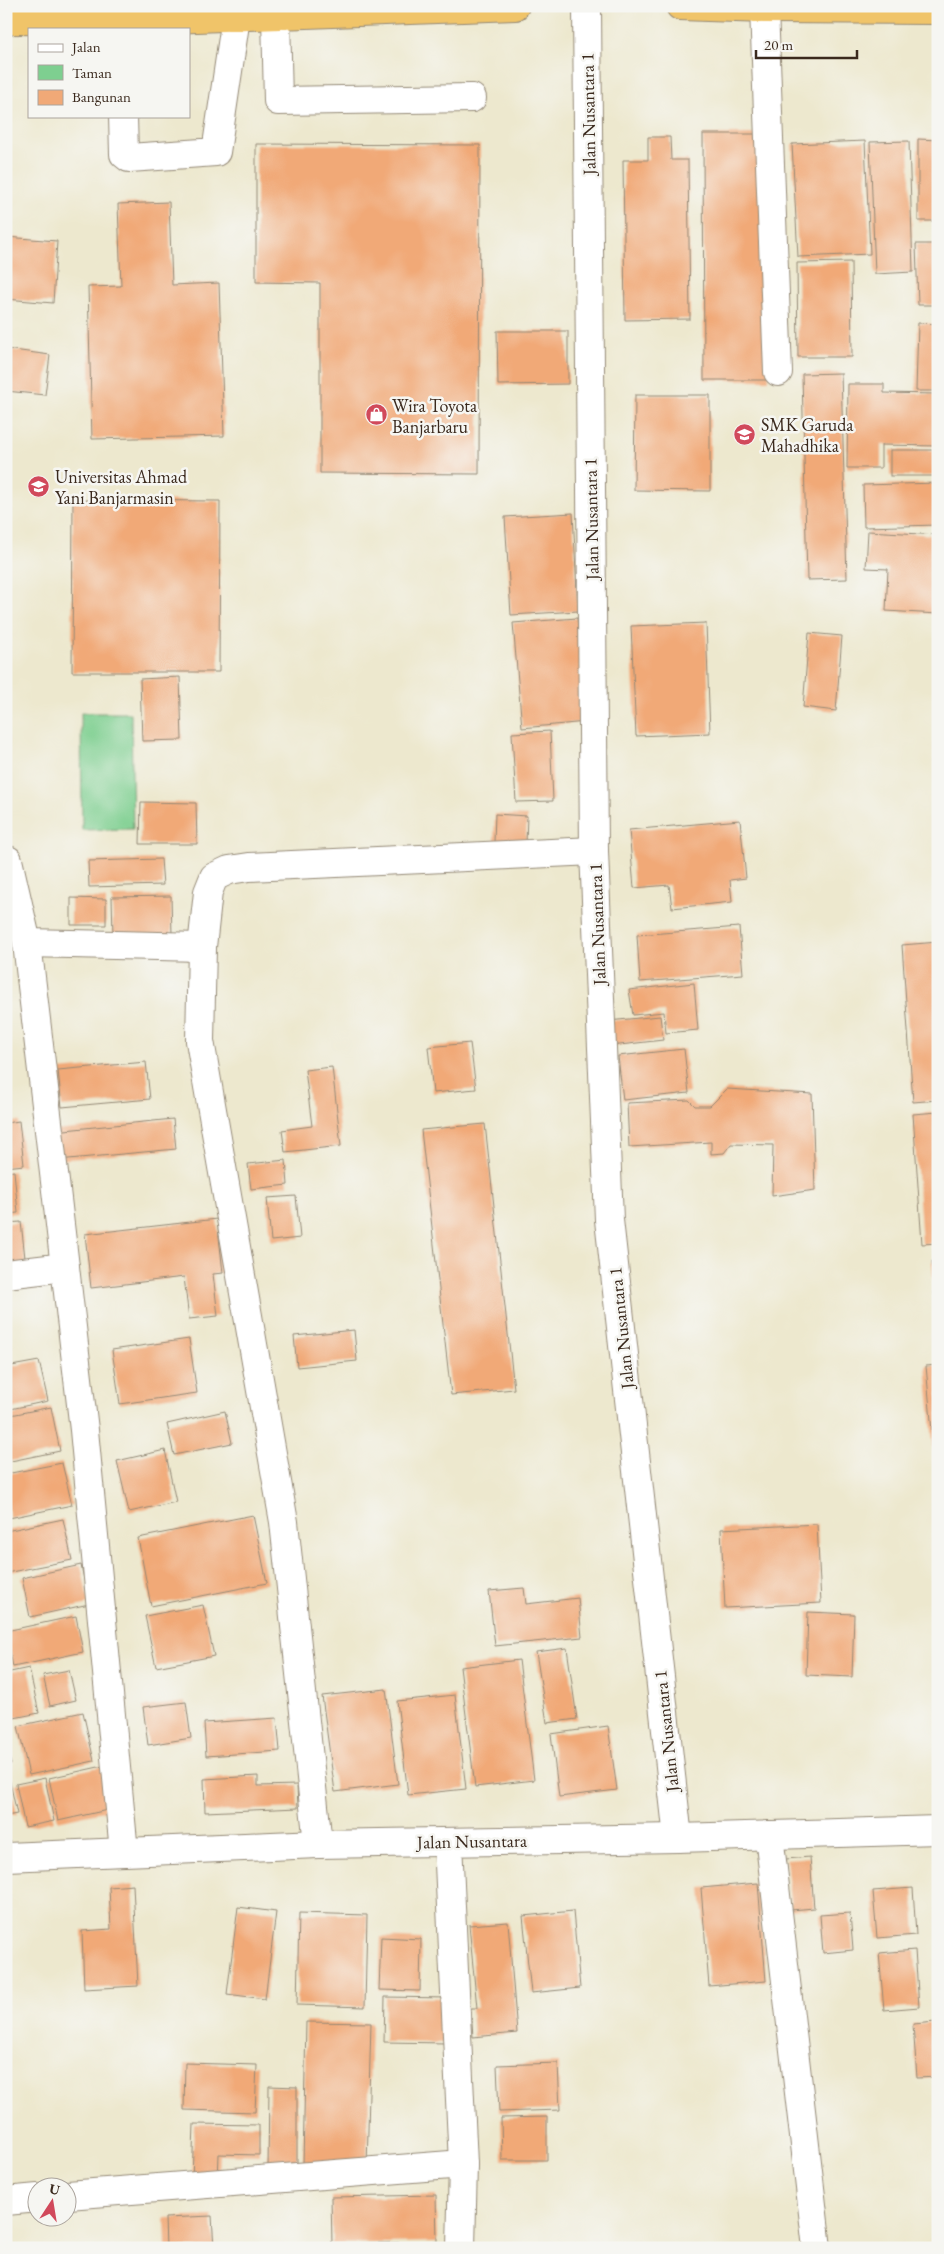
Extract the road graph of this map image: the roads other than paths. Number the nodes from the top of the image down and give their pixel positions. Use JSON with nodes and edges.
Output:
{"nodes":[{"id":1,"x":515,"y":6,"type":"edge"},
{"id":2,"x":587,"y":6,"type":"edge"},
{"id":3,"x":680,"y":6,"type":"edge"},
{"id":4,"x":764,"y":9,"type":"junction"},
{"id":5,"x":938,"y":10,"type":"edge"},
{"id":6,"x":276,"y":16,"type":"junction"},
{"id":7,"x":236,"y":17,"type":"junction"},
{"id":8,"x":6,"y":20,"type":"edge"},
{"id":9,"x":120,"y":25,"type":"edge"},
{"id":10,"x":472,"y":98,"type":"dead end"},
{"id":11,"x":123,"y":118,"type":"edge"},
{"id":12,"x":778,"y":372,"type":"dead end"},
{"id":13,"x":594,"y":851,"type":"junction"},
{"id":14,"x":8,"y":860,"type":"dead end"},
{"id":15,"x":27,"y":943,"type":"junction"},
{"id":16,"x":202,"y":947,"type":"junction"},
{"id":17,"x":65,"y":1267,"type":"junction"},
{"id":18,"x":6,"y":1274,"type":"edge"},
{"id":19,"x":938,"y":1830,"type":"edge"},
{"id":20,"x":769,"y":1835,"type":"junction"},
{"id":21,"x":678,"y":1838,"type":"junction"},
{"id":22,"x":448,"y":1842,"type":"junction"},
{"id":23,"x":318,"y":1844,"type":"junction"},
{"id":24,"x":124,"y":1852,"type":"junction"},
{"id":25,"x":6,"y":1857,"type":"edge"},
{"id":26,"x":463,"y":2164,"type":"junction"},
{"id":27,"x":78,"y":2194,"type":"edge"},
{"id":28,"x":28,"y":2199,"type":"edge"},
{"id":29,"x":6,"y":2200,"type":"edge"},
{"id":30,"x":462,"y":2248,"type":"edge"},
{"id":31,"x":817,"y":2248,"type":"edge"}],
"edges":[{"from":1,"to":6,"type":"highway"},
{"from":2,"to":13,"type":"street","name":"Jalan Nusantara 1"},
{"from":3,"to":4,"type":"highway"},
{"from":4,"to":5,"type":"highway"},
{"from":4,"to":12,"type":"street"},
{"from":6,"to":7,"type":"highway"},
{"from":6,"to":10,"type":"street"},
{"from":7,"to":9,"type":"highway"},
{"from":7,"to":11,"type":"street"},
{"from":8,"to":9,"type":"highway"},
{"from":13,"to":16,"type":"street"},
{"from":13,"to":21,"type":"street","name":"Jalan Nusantara 1"},
{"from":14,"to":15,"type":"street"},
{"from":15,"to":16,"type":"street"},
{"from":15,"to":17,"type":"street"},
{"from":16,"to":23,"type":"street"},
{"from":17,"to":18,"type":"street"},
{"from":17,"to":24,"type":"street"},
{"from":19,"to":20,"type":"street","name":"Jalan Nusantara"},
{"from":20,"to":21,"type":"street","name":"Jalan Nusantara"},
{"from":20,"to":31,"type":"street"},
{"from":21,"to":22,"type":"street","name":"Jalan Nusantara"},
{"from":22,"to":23,"type":"street","name":"Jalan Nusantara"},
{"from":22,"to":26,"type":"street"},
{"from":23,"to":24,"type":"street","name":"Jalan Nusantara"},
{"from":24,"to":25,"type":"street","name":"Jalan Nusantara"},
{"from":26,"to":27,"type":"street"},
{"from":26,"to":30,"type":"street"},
{"from":28,"to":29,"type":"street"}]}
